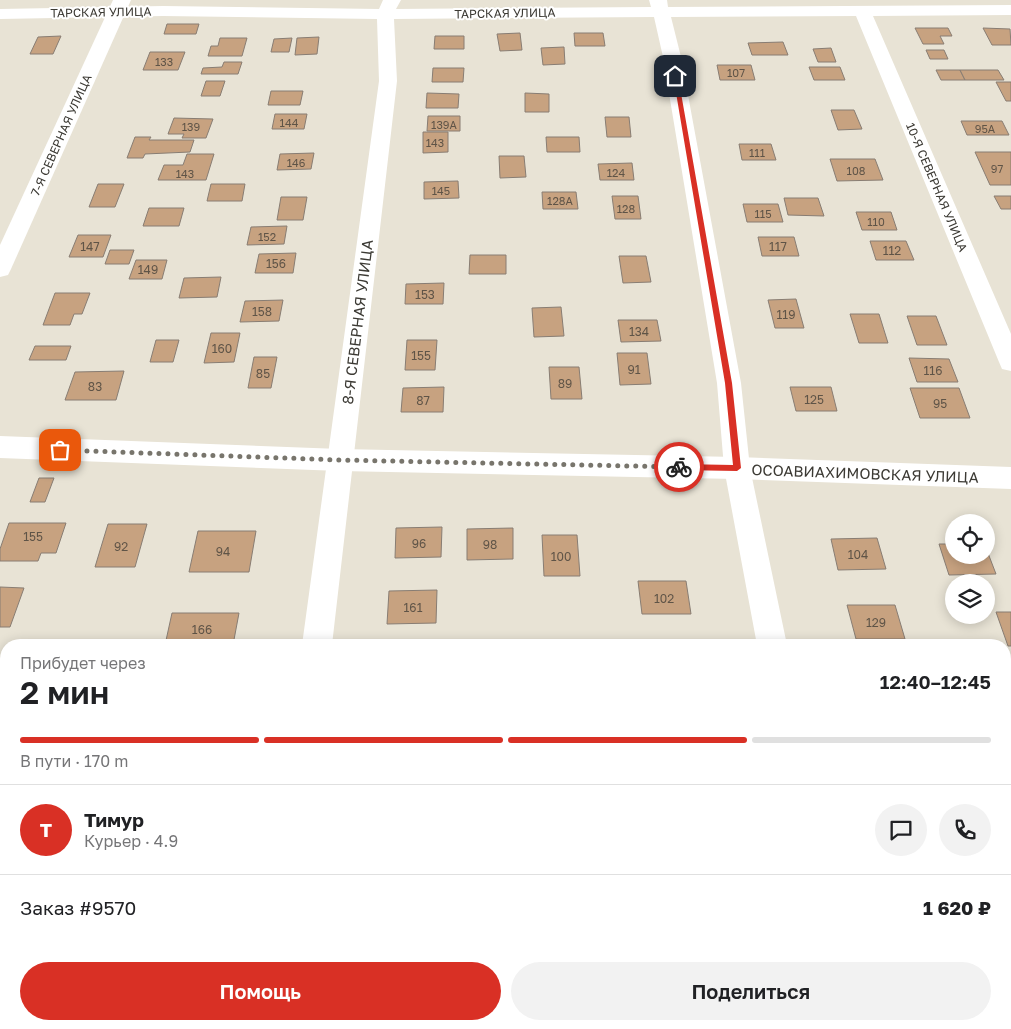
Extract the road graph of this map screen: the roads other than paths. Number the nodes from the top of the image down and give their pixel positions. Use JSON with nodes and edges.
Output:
{"nodes":[{"id":1,"x":119,"y":6,"type":"edge"},
{"id":2,"x":659,"y":6,"type":"edge"},
{"id":3,"x":389,"y":7,"type":"edge"},
{"id":4,"x":1011,"y":10,"type":"edge"},
{"id":5,"x":862,"y":11,"type":"junction"},
{"id":6,"x":0,"y":14,"type":"edge"},
{"id":7,"x":0,"y":269,"type":"edge"},
{"id":8,"x":1011,"y":362,"type":"edge"},
{"id":9,"x":0,"y":447,"type":"edge"},
{"id":10,"x":340,"y":460,"type":"junction"},
{"id":11,"x":737,"y":468,"type":"junction"},
{"id":12,"x":1011,"y":478,"type":"edge"},
{"id":13,"x":317,"y":639,"type":"edge"},
{"id":14,"x":771,"y":639,"type":"edge"}],
"edges":[{"from":1,"to":3,"type":"street","name":"ТАРСКАЯ УЛИЦА"},
{"from":1,"to":6,"type":"street","name":"ТАРСКАЯ УЛИЦА"},
{"from":1,"to":7,"type":"street","name":"7-Я СЕВЕРНАЯ УЛИЦА"},
{"from":2,"to":3,"type":"street","name":"ТАРСКАЯ УЛИЦА"},
{"from":2,"to":5,"type":"street","name":"ТАРСКАЯ УЛИЦА"},
{"from":2,"to":11,"type":"street"},
{"from":3,"to":10,"type":"street","name":"8-Я СЕВЕРНАЯ УЛИЦА"},
{"from":4,"to":5,"type":"street","name":"ТАРСКАЯ УЛИЦА"},
{"from":5,"to":8,"type":"street","name":"10-Я СЕВЕРНАЯ УЛИЦА"},
{"from":9,"to":10,"type":"street","name":"ОСОАВИАХИМОВСКАЯ УЛИЦА"},
{"from":10,"to":11,"type":"street","name":"ОСОАВИАХИМОВСКАЯ УЛИЦА"},
{"from":10,"to":13,"type":"street","name":"8-Я СЕВЕРНАЯ УЛИЦА"},
{"from":11,"to":12,"type":"street","name":"ОСОАВИАХИМОВСКАЯ УЛИЦА"},
{"from":11,"to":14,"type":"street"}]}
